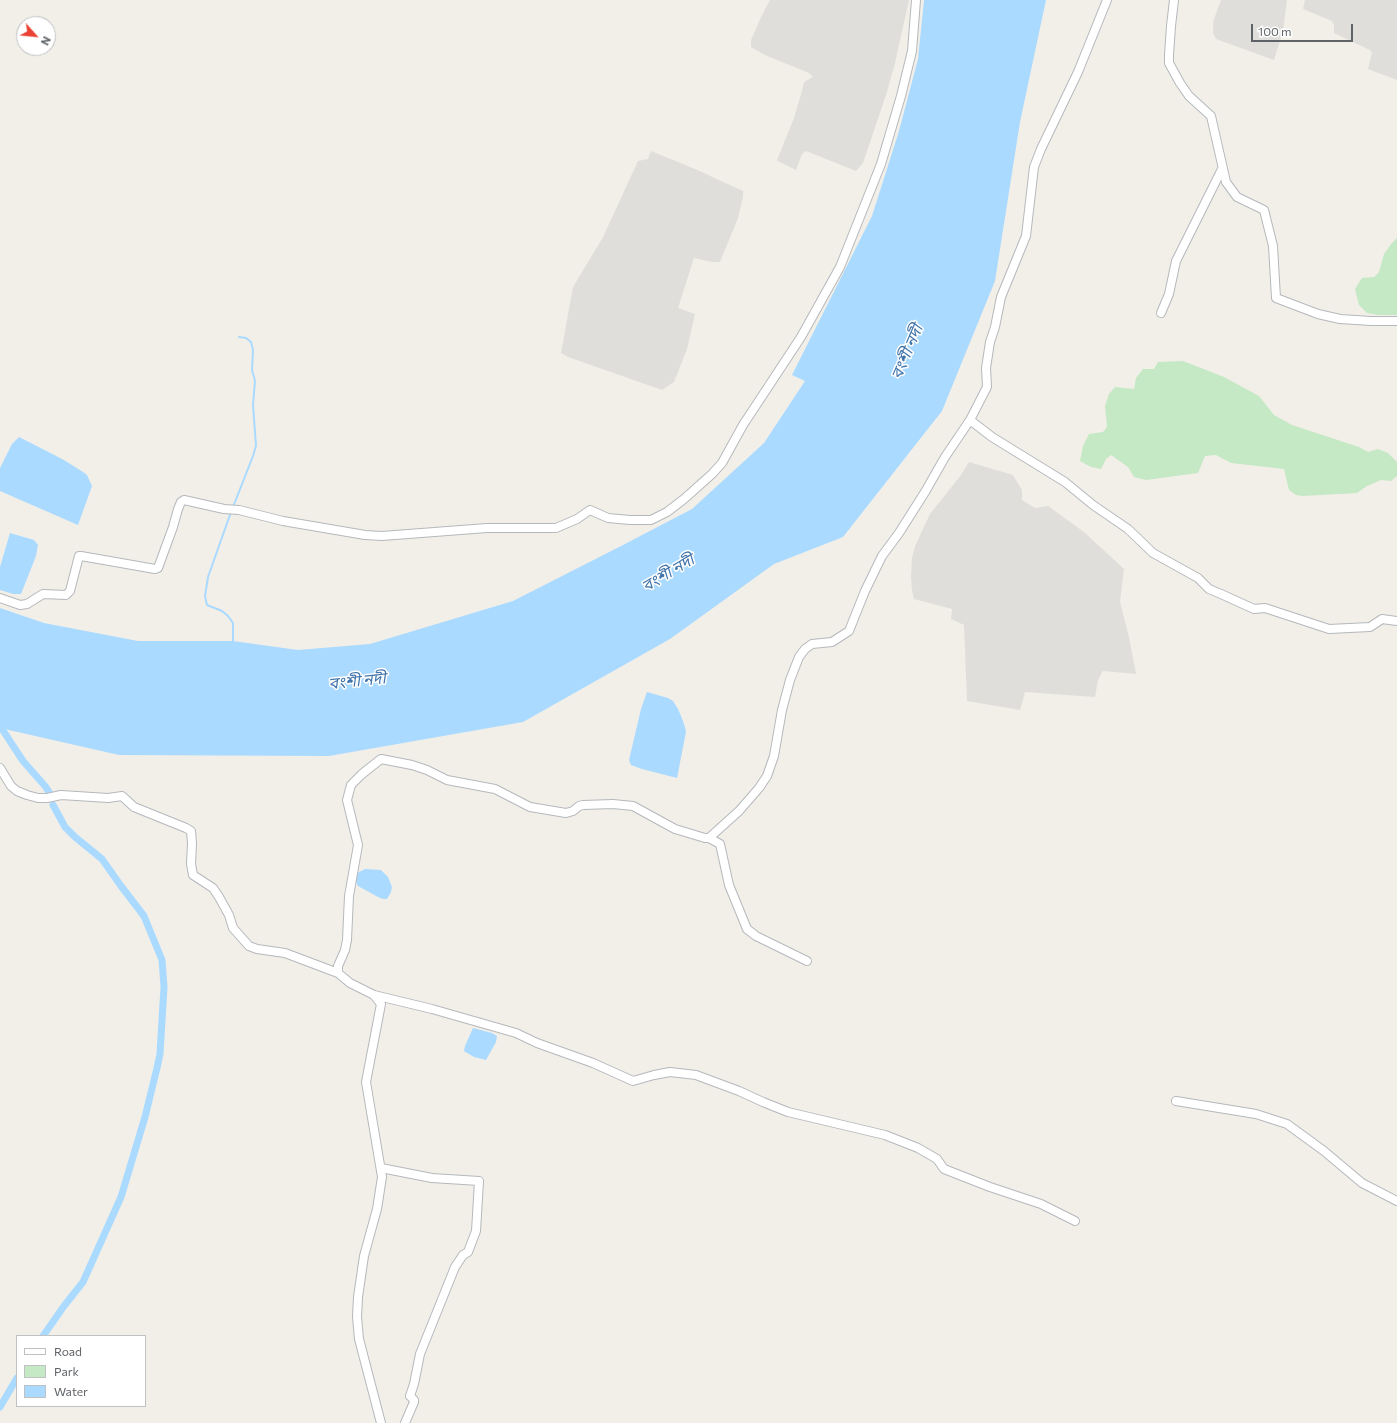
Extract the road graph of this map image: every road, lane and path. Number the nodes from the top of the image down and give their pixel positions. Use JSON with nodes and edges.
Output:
{"nodes":[{"id":1,"x":916,"y":0,"type":"edge"},
{"id":2,"x":1107,"y":0,"type":"edge"},
{"id":3,"x":1174,"y":0,"type":"edge"},
{"id":4,"x":1222,"y":169,"type":"junction"},
{"id":5,"x":1161,"y":313,"type":"dead end"},
{"id":6,"x":1397,"y":321,"type":"edge"},
{"id":7,"x":970,"y":420,"type":"junction"},
{"id":8,"x":0,"y":598,"type":"edge"},
{"id":9,"x":1397,"y":621,"type":"edge"},
{"id":10,"x":0,"y":768,"type":"edge"},
{"id":11,"x":709,"y":838,"type":"junction"},
{"id":12,"x":807,"y":961,"type":"dead end"},
{"id":13,"x":338,"y":973,"type":"junction"},
{"id":14,"x":374,"y":995,"type":"junction"},
{"id":15,"x":1176,"y":1101,"type":"dead end"},
{"id":16,"x":381,"y":1168,"type":"junction"},
{"id":17,"x":1397,"y":1201,"type":"edge"},
{"id":18,"x":1076,"y":1221,"type":"dead end"},
{"id":19,"x":381,"y":1423,"type":"edge"},
{"id":20,"x":405,"y":1423,"type":"edge"}],
"edges":[{"from":1,"to":8,"type":"street"},
{"from":2,"to":7,"type":"street"},
{"from":3,"to":4,"type":"street"},
{"from":4,"to":5,"type":"street"},
{"from":4,"to":6,"type":"street"},
{"from":7,"to":9,"type":"street"},
{"from":7,"to":11,"type":"street"},
{"from":10,"to":13,"type":"street"},
{"from":11,"to":12,"type":"street"},
{"from":11,"to":13,"type":"street"},
{"from":13,"to":14,"type":"street"},
{"from":14,"to":16,"type":"street"},
{"from":14,"to":18,"type":"street"},
{"from":15,"to":17,"type":"street"},
{"from":16,"to":19,"type":"street"},
{"from":16,"to":20,"type":"street"}]}
